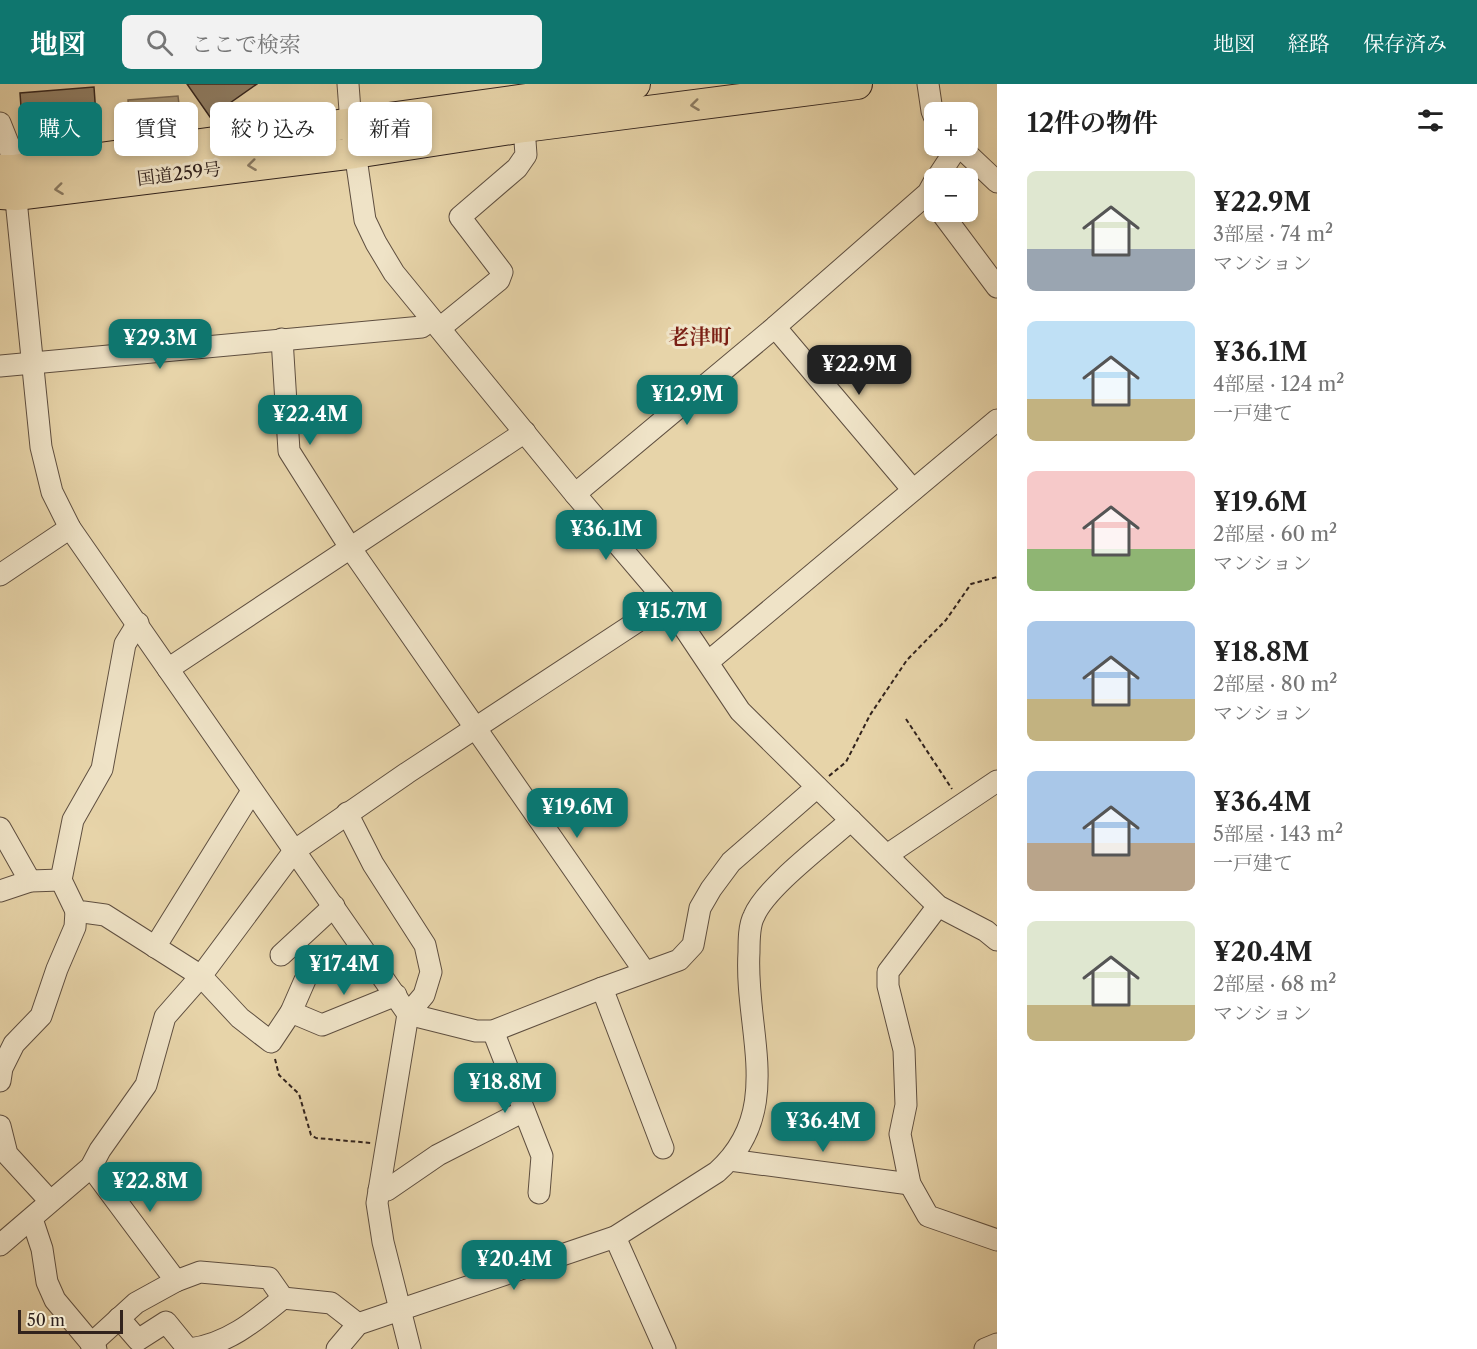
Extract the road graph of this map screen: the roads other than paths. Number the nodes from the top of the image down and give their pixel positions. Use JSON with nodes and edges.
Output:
{"nodes":[{"id":1,"x":348,"y":84,"type":"edge"},
{"id":2,"x":635,"y":84,"type":"edge"},
{"id":3,"x":857,"y":84,"type":"edge"},
{"id":4,"x":928,"y":84,"type":"edge"},
{"id":5,"x":350,"y":102,"type":"edge"},
{"id":6,"x":931,"y":102,"type":"edge"},
{"id":7,"x":0,"y":123,"type":"edge"},
{"id":8,"x":432,"y":123,"type":"edge"},
{"id":9,"x":524,"y":127,"type":"junction"},
{"id":10,"x":432,"y":133,"type":"edge"},
{"id":11,"x":348,"y":139,"type":"edge"},
{"id":12,"x":356,"y":156,"type":"edge"},
{"id":13,"x":968,"y":156,"type":"edge"},
{"id":14,"x":7,"y":182,"type":"edge"},
{"id":15,"x":996,"y":183,"type":"edge"},
{"id":16,"x":924,"y":197,"type":"edge"},
{"id":17,"x":949,"y":222,"type":"edge"},
{"id":18,"x":10,"y":245,"type":"edge"},
{"id":19,"x":997,"y":286,"type":"edge"},
{"id":20,"x":436,"y":324,"type":"junction"},
{"id":21,"x":775,"y":327,"type":"junction"},
{"id":22,"x":282,"y":339,"type":"junction"},
{"id":23,"x":33,"y":363,"type":"junction"},
{"id":24,"x":0,"y":366,"type":"edge"},
{"id":25,"x":997,"y":420,"type":"edge"},
{"id":26,"x":525,"y":432,"type":"junction"},
{"id":27,"x":913,"y":490,"type":"junction"},
{"id":28,"x":575,"y":494,"type":"junction"},
{"id":29,"x":70,"y":528,"type":"junction"},
{"id":30,"x":351,"y":549,"type":"junction"},
{"id":31,"x":0,"y":574,"type":"edge"},
{"id":32,"x":668,"y":603,"type":"junction"},
{"id":33,"x":138,"y":623,"type":"junction"},
{"id":34,"x":708,"y":662,"type":"junction"},
{"id":35,"x":168,"y":669,"type":"junction"},
{"id":36,"x":476,"y":728,"type":"junction"},
{"id":37,"x":997,"y":781,"type":"edge"},
{"id":38,"x":817,"y":787,"type":"junction"},
{"id":39,"x":252,"y":791,"type":"junction"},
{"id":40,"x":347,"y":813,"type":"junction"},
{"id":41,"x":851,"y":820,"type":"junction"},
{"id":42,"x":0,"y":828,"type":"edge"},
{"id":43,"x":294,"y":851,"type":"junction"},
{"id":44,"x":887,"y":855,"type":"junction"},
{"id":45,"x":61,"y":880,"type":"junction"},
{"id":46,"x":30,"y":881,"type":"junction"},
{"id":47,"x":0,"y":891,"type":"edge"},
{"id":48,"x":334,"y":906,"type":"junction"},
{"id":49,"x":938,"y":906,"type":"junction"},
{"id":50,"x":76,"y":911,"type":"junction"},
{"id":51,"x":993,"y":931,"type":"edge"},
{"id":52,"x":155,"y":947,"type":"junction"},
{"id":53,"x":280,"y":955,"type":"dead end"},
{"id":54,"x":645,"y":972,"type":"junction"},
{"id":55,"x":201,"y":976,"type":"junction"},
{"id":56,"x":305,"y":980,"type":"dead end"},
{"id":57,"x":602,"y":988,"type":"junction"},
{"id":58,"x":396,"y":996,"type":"junction"},
{"id":59,"x":291,"y":1012,"type":"junction"},
{"id":60,"x":408,"y":1014,"type":"junction"},
{"id":61,"x":493,"y":1031,"type":"junction"},
{"id":62,"x":0,"y":1081,"type":"edge"},
{"id":63,"x":525,"y":1111,"type":"junction"},
{"id":64,"x":0,"y":1126,"type":"edge"},
{"id":65,"x":663,"y":1148,"type":"dead end"},
{"id":66,"x":730,"y":1160,"type":"junction"},
{"id":67,"x":91,"y":1167,"type":"junction"},
{"id":68,"x":910,"y":1184,"type":"junction"},
{"id":69,"x":379,"y":1190,"type":"junction"},
{"id":70,"x":539,"y":1193,"type":"dead end"},
{"id":71,"x":50,"y":1201,"type":"junction"},
{"id":72,"x":32,"y":1219,"type":"junction"},
{"id":73,"x":615,"y":1237,"type":"junction"},
{"id":74,"x":997,"y":1240,"type":"edge"},
{"id":75,"x":0,"y":1245,"type":"edge"},
{"id":76,"x":176,"y":1281,"type":"junction"},
{"id":77,"x":284,"y":1298,"type":"junction"},
{"id":78,"x":400,"y":1309,"type":"junction"},
{"id":79,"x":119,"y":1318,"type":"junction"},
{"id":80,"x":358,"y":1324,"type":"junction"},
{"id":81,"x":997,"y":1344,"type":"edge"},
{"id":82,"x":93,"y":1346,"type":"edge"},
{"id":83,"x":189,"y":1349,"type":"edge"},
{"id":84,"x":337,"y":1349,"type":"edge"},
{"id":85,"x":410,"y":1349,"type":"edge"},
{"id":86,"x":665,"y":1349,"type":"edge"},
{"id":87,"x":985,"y":1349,"type":"edge"}],
"edges":[{"from":1,"to":5,"type":"street"},
{"from":2,"to":8,"type":"highway","name":"国道259号"},
{"from":3,"to":9,"type":"highway","name":"国道259号","one_way":true},
{"from":4,"to":6,"type":"street"},
{"from":7,"to":14,"type":"street"},
{"from":9,"to":10,"type":"highway","name":"国道259号"},
{"from":9,"to":20,"type":"street"},
{"from":11,"to":14,"type":"highway","name":"国道259号"},
{"from":12,"to":20,"type":"street"},
{"from":13,"to":15,"type":"street"},
{"from":14,"to":18,"type":"street"},
{"from":16,"to":21,"type":"street"},
{"from":17,"to":19,"type":"street"},
{"from":18,"to":23,"type":"street"},
{"from":20,"to":22,"type":"street"},
{"from":20,"to":26,"type":"street"},
{"from":21,"to":27,"type":"street"},
{"from":21,"to":28,"type":"street"},
{"from":22,"to":23,"type":"street"},
{"from":22,"to":30,"type":"street"},
{"from":23,"to":24,"type":"street"},
{"from":23,"to":29,"type":"street"},
{"from":25,"to":27,"type":"street"},
{"from":26,"to":28,"type":"street"},
{"from":26,"to":30,"type":"street"},
{"from":27,"to":34,"type":"street"},
{"from":28,"to":32,"type":"street"},
{"from":29,"to":31,"type":"street"},
{"from":29,"to":33,"type":"street"},
{"from":30,"to":35,"type":"street"},
{"from":30,"to":36,"type":"street"},
{"from":32,"to":34,"type":"street"},
{"from":32,"to":36,"type":"street"},
{"from":33,"to":35,"type":"street"},
{"from":33,"to":45,"type":"street"},
{"from":34,"to":38,"type":"street"},
{"from":35,"to":39,"type":"street"},
{"from":36,"to":40,"type":"street"},
{"from":36,"to":54,"type":"street"},
{"from":37,"to":44,"type":"street"},
{"from":38,"to":41,"type":"street"},
{"from":38,"to":54,"type":"street"},
{"from":39,"to":43,"type":"street"},
{"from":39,"to":52,"type":"street"},
{"from":40,"to":43,"type":"street"},
{"from":40,"to":60,"type":"street"},
{"from":41,"to":44,"type":"street"},
{"from":41,"to":66,"type":"street"},
{"from":42,"to":46,"type":"street"},
{"from":43,"to":48,"type":"street"},
{"from":43,"to":55,"type":"street"},
{"from":44,"to":49,"type":"street"},
{"from":45,"to":46,"type":"street"},
{"from":45,"to":50,"type":"street"},
{"from":46,"to":47,"type":"street"},
{"from":48,"to":53,"type":"street"},
{"from":48,"to":58,"type":"street"},
{"from":49,"to":51,"type":"street"},
{"from":49,"to":68,"type":"street"},
{"from":50,"to":52,"type":"street"},
{"from":50,"to":62,"type":"street"},
{"from":52,"to":55,"type":"street"},
{"from":54,"to":57,"type":"street"},
{"from":55,"to":59,"type":"street"},
{"from":55,"to":67,"type":"street"},
{"from":56,"to":59,"type":"street"},
{"from":57,"to":61,"type":"street"},
{"from":57,"to":65,"type":"street"},
{"from":58,"to":59,"type":"street"},
{"from":58,"to":60,"type":"street"},
{"from":60,"to":61,"type":"street"},
{"from":60,"to":69,"type":"street"},
{"from":61,"to":63,"type":"street"},
{"from":63,"to":69,"type":"street"},
{"from":63,"to":70,"type":"street"},
{"from":64,"to":71,"type":"street"},
{"from":66,"to":68,"type":"street"},
{"from":66,"to":73,"type":"street"},
{"from":67,"to":71,"type":"street"},
{"from":67,"to":76,"type":"street"},
{"from":68,"to":74,"type":"street"},
{"from":69,"to":78,"type":"street"},
{"from":71,"to":72,"type":"street"},
{"from":72,"to":75,"type":"street"},
{"from":72,"to":82,"type":"street"},
{"from":73,"to":78,"type":"street"},
{"from":73,"to":86,"type":"street"},
{"from":76,"to":77,"type":"street"},
{"from":76,"to":79,"type":"street"},
{"from":77,"to":80,"type":"street"},
{"from":77,"to":83,"type":"street"},
{"from":78,"to":80,"type":"street"},
{"from":78,"to":85,"type":"street"},
{"from":79,"to":82,"type":"street"},
{"from":79,"to":83,"type":"street"},
{"from":80,"to":84,"type":"street"},
{"from":81,"to":87,"type":"street"}]}
